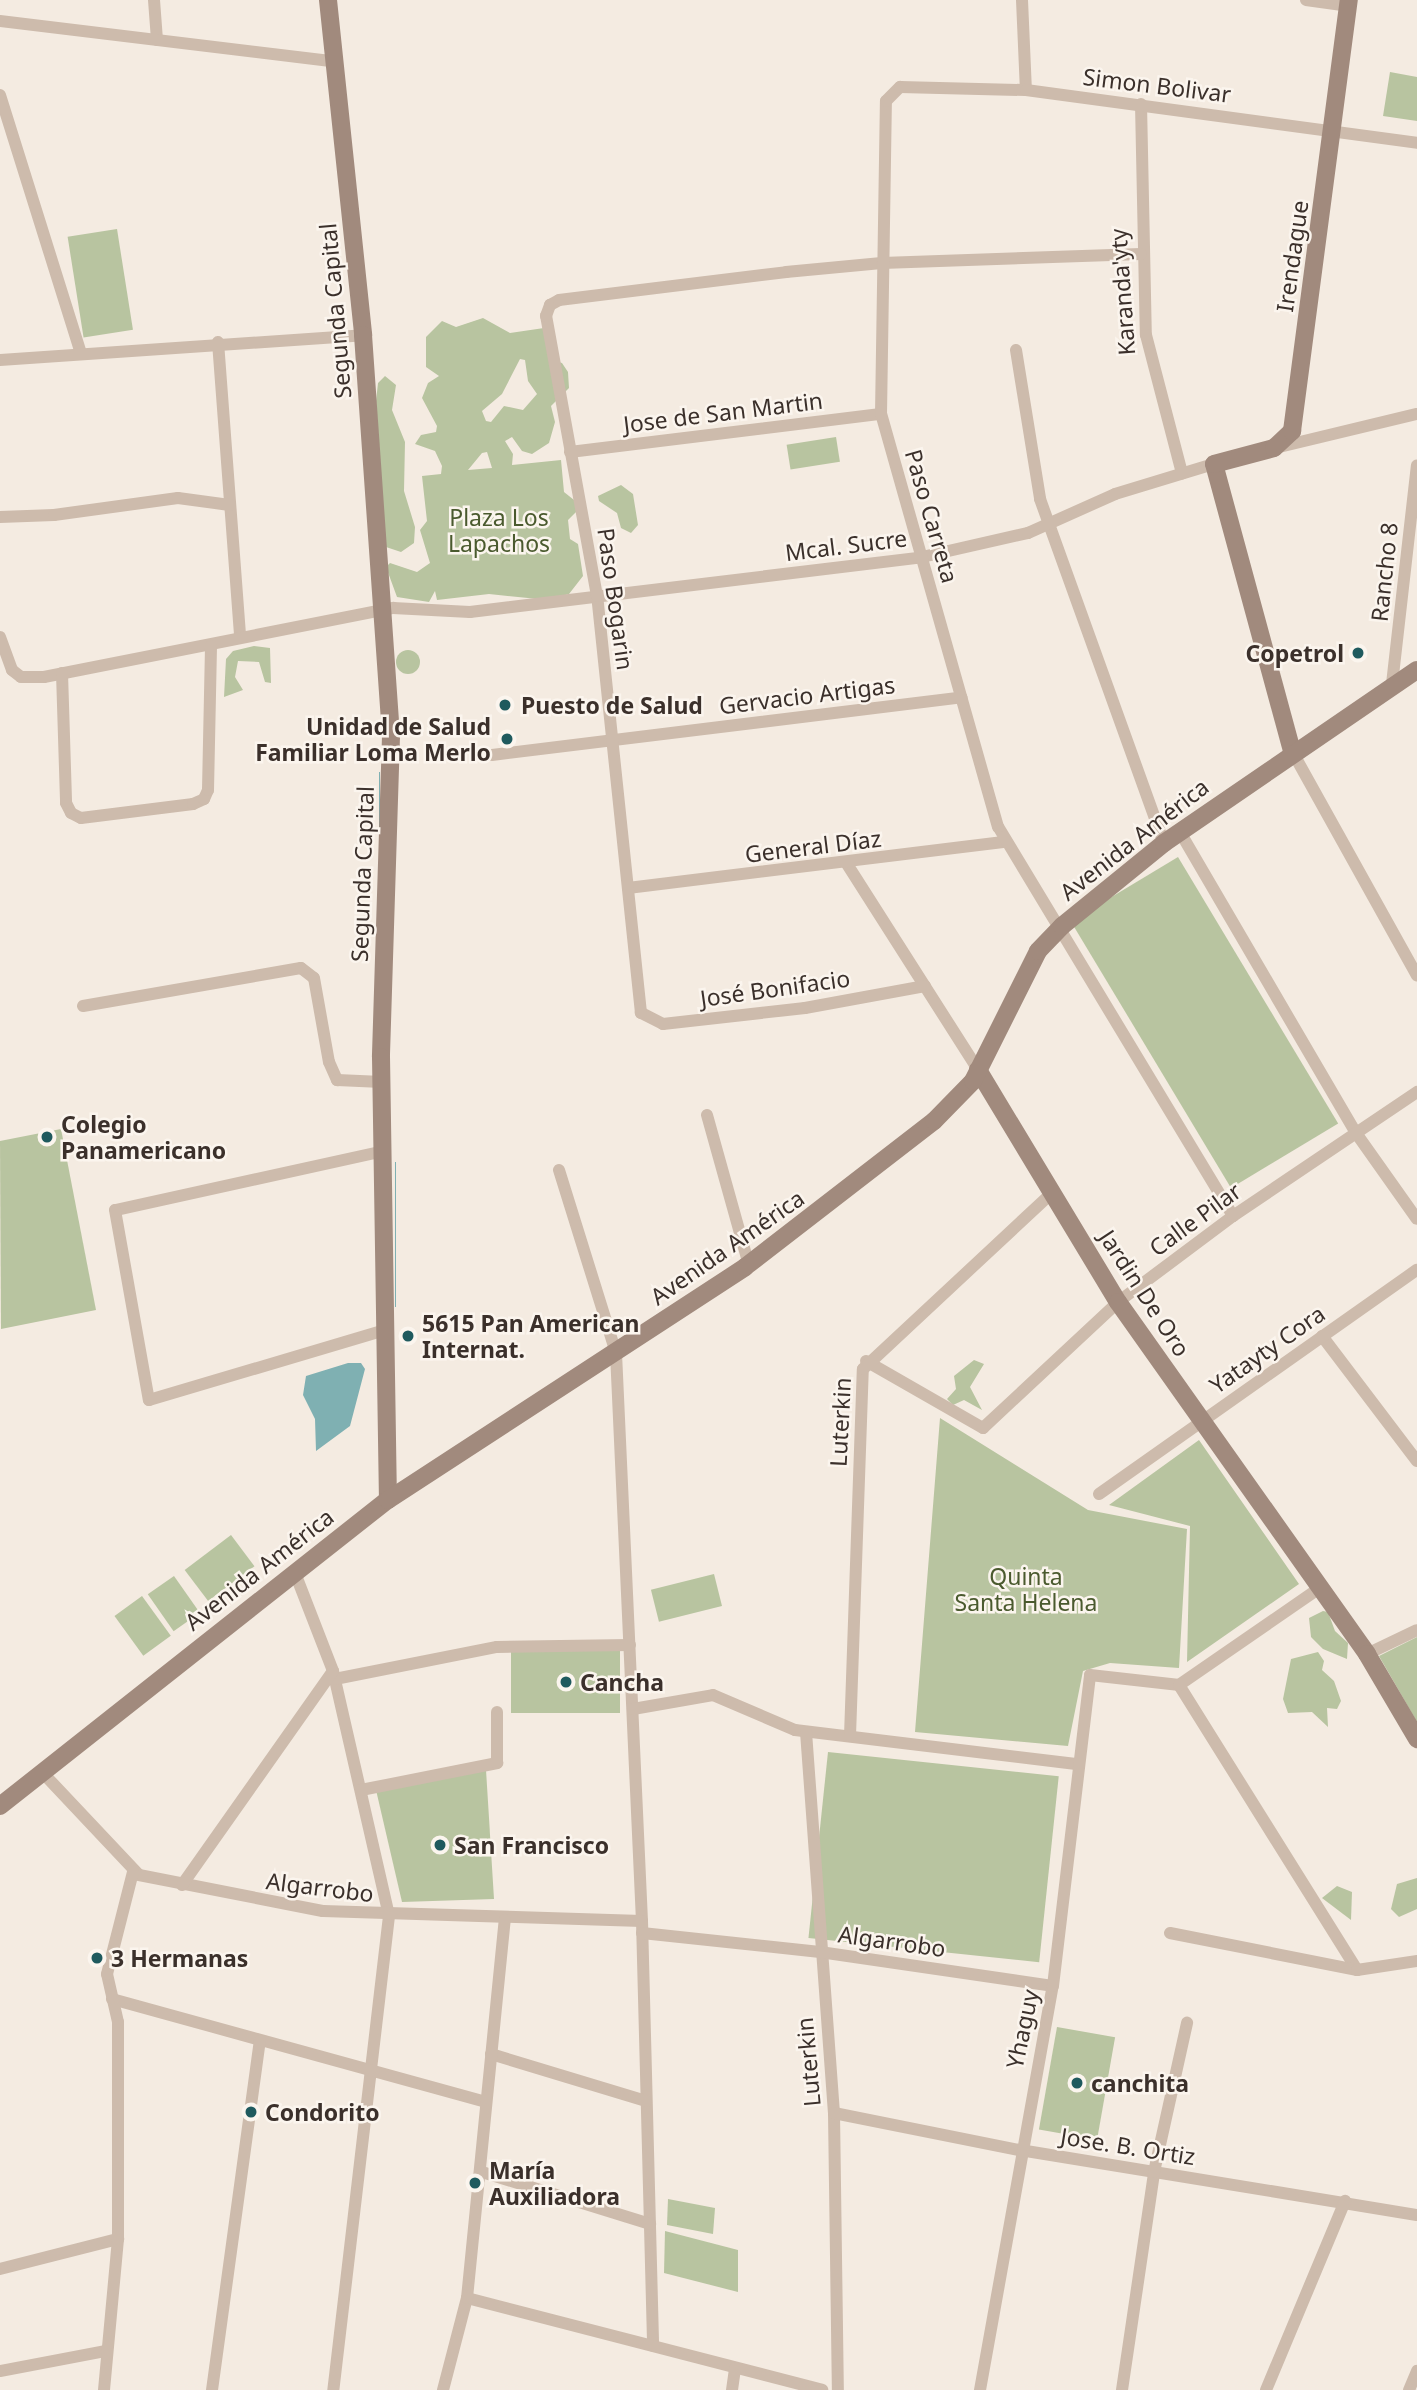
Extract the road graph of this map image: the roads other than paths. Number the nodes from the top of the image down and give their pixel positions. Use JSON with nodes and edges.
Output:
{"nodes":[{"id":1,"x":154,"y":0,"type":"edge"},
{"id":2,"x":328,"y":0,"type":"edge"},
{"id":3,"x":1021,"y":0,"type":"edge"},
{"id":4,"x":1306,"y":0,"type":"edge"},
{"id":5,"x":1348,"y":3,"type":"edge"},
{"id":6,"x":0,"y":21,"type":"edge"},
{"id":7,"x":157,"y":40,"type":"junction"},
{"id":8,"x":337,"y":62,"type":"junction"},
{"id":9,"x":1026,"y":90,"type":"junction"},
{"id":10,"x":891,"y":92,"type":"joint"},
{"id":11,"x":0,"y":96,"type":"edge"},
{"id":12,"x":1141,"y":104,"type":"junction"},
{"id":13,"x":1334,"y":130,"type":"junction"},
{"id":14,"x":1417,"y":143,"type":"edge"},
{"id":15,"x":1141,"y":254,"type":"junction"},
{"id":16,"x":882,"y":263,"type":"junction"},
{"id":17,"x":363,"y":335,"type":"junction"},
{"id":18,"x":218,"y":342,"type":"junction"},
{"id":19,"x":1016,"y":350,"type":"dead end"},
{"id":20,"x":81,"y":354,"type":"junction"},
{"id":21,"x":0,"y":360,"type":"edge"},
{"id":22,"x":881,"y":414,"type":"junction"},
{"id":23,"x":1417,"y":414,"type":"edge"},
{"id":24,"x":1274,"y":448,"type":"junction"},
{"id":25,"x":570,"y":452,"type":"junction"},
{"id":26,"x":1214,"y":464,"type":"junction"},
{"id":27,"x":1417,"y":465,"type":"edge"},
{"id":28,"x":1182,"y":473,"type":"junction"},
{"id":29,"x":230,"y":505,"type":"junction"},
{"id":30,"x":0,"y":517,"type":"edge"},
{"id":31,"x":1049,"y":524,"type":"junction"},
{"id":32,"x":922,"y":557,"type":"junction"},
{"id":33,"x":597,"y":597,"type":"junction"},
{"id":34,"x":382,"y":610,"type":"junction"},
{"id":35,"x":0,"y":637,"type":"edge"},
{"id":36,"x":240,"y":637,"type":"junction"},
{"id":37,"x":211,"y":646,"type":"junction"},
{"id":38,"x":1417,"y":670,"type":"edge"},
{"id":39,"x":62,"y":673,"type":"junction"},
{"id":40,"x":1392,"y":684,"type":"junction"},
{"id":41,"x":961,"y":697,"type":"junction"},
{"id":42,"x":612,"y":740,"type":"junction"},
{"id":43,"x":1292,"y":751,"type":"junction"},
{"id":44,"x":492,"y":755,"type":"dead end"},
{"id":45,"x":1180,"y":832,"type":"junction"},
{"id":46,"x":1003,"y":842,"type":"junction"},
{"id":47,"x":1164,"y":843,"type":"junction"},
{"id":48,"x":847,"y":864,"type":"junction"},
{"id":49,"x":628,"y":888,"type":"junction"},
{"id":50,"x":1062,"y":926,"type":"junction"},
{"id":51,"x":1417,"y":976,"type":"edge"},
{"id":52,"x":925,"y":986,"type":"junction"},
{"id":53,"x":640,"y":1005,"type":"joint"},
{"id":54,"x":83,"y":1006,"type":"dead end"},
{"id":55,"x":978,"y":1070,"type":"junction"},
{"id":56,"x":382,"y":1082,"type":"junction"},
{"id":57,"x":1417,"y":1092,"type":"edge"},
{"id":58,"x":707,"y":1115,"type":"dead end"},
{"id":59,"x":1356,"y":1133,"type":"junction"},
{"id":60,"x":384,"y":1151,"type":"junction"},
{"id":61,"x":559,"y":1170,"type":"dead end"},
{"id":62,"x":1052,"y":1193,"type":"junction"},
{"id":63,"x":1233,"y":1216,"type":"junction"},
{"id":64,"x":1417,"y":1219,"type":"edge"},
{"id":65,"x":749,"y":1265,"type":"junction"},
{"id":66,"x":1417,"y":1270,"type":"edge"},
{"id":67,"x":1118,"y":1302,"type":"junction"},
{"id":68,"x":386,"y":1330,"type":"junction"},
{"id":69,"x":1322,"y":1335,"type":"junction"},
{"id":70,"x":616,"y":1353,"type":"junction"},
{"id":71,"x":866,"y":1362,"type":"junction"},
{"id":72,"x":1201,"y":1421,"type":"junction"},
{"id":73,"x":1417,"y":1461,"type":"edge"},
{"id":74,"x":1099,"y":1494,"type":"dead end"},
{"id":75,"x":388,"y":1500,"type":"junction"},
{"id":76,"x":295,"y":1573,"type":"junction"},
{"id":77,"x":1321,"y":1587,"type":"junction"},
{"id":78,"x":1417,"y":1630,"type":"edge"},
{"id":79,"x":630,"y":1646,"type":"junction"},
{"id":80,"x":1367,"y":1654,"type":"junction"},
{"id":81,"x":334,"y":1675,"type":"junction"},
{"id":82,"x":1179,"y":1685,"type":"junction"},
{"id":83,"x":632,"y":1709,"type":"junction"},
{"id":84,"x":497,"y":1712,"type":"dead end"},
{"id":85,"x":806,"y":1732,"type":"junction"},
{"id":86,"x":850,"y":1736,"type":"junction"},
{"id":87,"x":1417,"y":1739,"type":"edge"},
{"id":88,"x":1076,"y":1764,"type":"junction"},
{"id":89,"x":42,"y":1772,"type":"junction"},
{"id":90,"x":361,"y":1790,"type":"junction"},
{"id":91,"x":3,"y":1798,"type":"edge"},
{"id":92,"x":132,"y":1872,"type":"junction"},
{"id":93,"x":182,"y":1885,"type":"junction"},
{"id":94,"x":389,"y":1916,"type":"junction"},
{"id":95,"x":505,"y":1920,"type":"junction"},
{"id":96,"x":642,"y":1927,"type":"junction"},
{"id":97,"x":1170,"y":1933,"type":"dead end"},
{"id":98,"x":820,"y":1952,"type":"junction"},
{"id":99,"x":1417,"y":1961,"type":"edge"},
{"id":100,"x":1357,"y":1970,"type":"junction"},
{"id":101,"x":1053,"y":1986,"type":"junction"},
{"id":102,"x":112,"y":1998,"type":"junction"},
{"id":103,"x":1187,"y":2023,"type":"dead end"},
{"id":104,"x":260,"y":2041,"type":"junction"},
{"id":105,"x":491,"y":2054,"type":"junction"},
{"id":106,"x":372,"y":2071,"type":"junction"},
{"id":107,"x":646,"y":2101,"type":"junction"},
{"id":108,"x":485,"y":2102,"type":"junction"},
{"id":109,"x":834,"y":2113,"type":"junction"},
{"id":110,"x":1020,"y":2150,"type":"junction"},
{"id":111,"x":482,"y":2172,"type":"junction"},
{"id":112,"x":1154,"y":2172,"type":"junction"},
{"id":113,"x":1345,"y":2201,"type":"junction"},
{"id":114,"x":1417,"y":2215,"type":"edge"},
{"id":115,"x":650,"y":2224,"type":"junction"},
{"id":116,"x":118,"y":2239,"type":"junction"},
{"id":117,"x":0,"y":2269,"type":"edge"},
{"id":118,"x":467,"y":2298,"type":"junction"},
{"id":119,"x":653,"y":2346,"type":"junction"},
{"id":120,"x":106,"y":2351,"type":"junction"},
{"id":121,"x":735,"y":2368,"type":"junction"},
{"id":122,"x":0,"y":2371,"type":"edge"},
{"id":123,"x":1417,"y":2371,"type":"edge"},
{"id":124,"x":104,"y":2390,"type":"edge"},
{"id":125,"x":212,"y":2390,"type":"edge"},
{"id":126,"x":333,"y":2390,"type":"edge"},
{"id":127,"x":443,"y":2390,"type":"edge"},
{"id":128,"x":732,"y":2390,"type":"edge"},
{"id":129,"x":822,"y":2390,"type":"edge"},
{"id":130,"x":838,"y":2390,"type":"edge"},
{"id":131,"x":980,"y":2390,"type":"edge"},
{"id":132,"x":1122,"y":2390,"type":"edge"},
{"id":133,"x":1266,"y":2390,"type":"edge"},
{"id":134,"x":1409,"y":2390,"type":"edge"}],
"edges":[{"from":1,"to":7,"type":"street"},
{"from":2,"to":8,"type":"street","name":"Segunda Capital"},
{"from":3,"to":9,"type":"street"},
{"from":4,"to":5,"type":"street"},
{"from":5,"to":13,"type":"street","name":"Irendague"},
{"from":6,"to":7,"type":"street"},
{"from":7,"to":8,"type":"street"},
{"from":8,"to":17,"type":"street","name":"Segunda Capital"},
{"from":9,"to":10,"type":"street","name":"Simon Bolivar"},
{"from":9,"to":12,"type":"street","name":"Simon Bolivar"},
{"from":10,"to":16,"type":"street","name":"Paso Carreta"},
{"from":11,"to":20,"type":"street"},
{"from":12,"to":13,"type":"street","name":"Simon Bolivar"},
{"from":12,"to":15,"type":"street","name":"Karanda'yty"},
{"from":13,"to":14,"type":"street","name":"Simon Bolivar"},
{"from":13,"to":24,"type":"street","name":"Irendague"},
{"from":15,"to":16,"type":"street"},
{"from":15,"to":28,"type":"street","name":"Karanda'yty"},
{"from":16,"to":22,"type":"street","name":"Paso Carreta"},
{"from":16,"to":25,"type":"street","name":"Paso Bogarin"},
{"from":17,"to":18,"type":"street"},
{"from":17,"to":34,"type":"street","name":"Segunda Capital"},
{"from":18,"to":20,"type":"street"},
{"from":18,"to":29,"type":"street"},
{"from":19,"to":31,"type":"street"},
{"from":20,"to":21,"type":"street"},
{"from":22,"to":25,"type":"street","name":"Jose de San Martin"},
{"from":22,"to":32,"type":"street","name":"Paso Carreta"},
{"from":23,"to":24,"type":"street"},
{"from":24,"to":26,"type":"street"},
{"from":25,"to":33,"type":"street","name":"Paso Bogarin"},
{"from":26,"to":28,"type":"street","name":"Mcal. Sucre"},
{"from":26,"to":43,"type":"street"},
{"from":27,"to":40,"type":"street","name":"Rancho 8"},
{"from":28,"to":31,"type":"street","name":"Mcal. Sucre"},
{"from":29,"to":30,"type":"street"},
{"from":29,"to":36,"type":"street"},
{"from":31,"to":32,"type":"street","name":"Mcal. Sucre"},
{"from":31,"to":47,"type":"street"},
{"from":32,"to":33,"type":"street","name":"Mcal. Sucre"},
{"from":32,"to":41,"type":"street","name":"Paso Carreta"},
{"from":33,"to":34,"type":"street","name":"Mcal. Sucre"},
{"from":33,"to":42,"type":"street","name":"Paso Bogarin"},
{"from":34,"to":36,"type":"street","name":"Mcal. Sucre"},
{"from":34,"to":56,"type":"street","name":"Segunda Capital"},
{"from":35,"to":39,"type":"street","name":"Mcal. Sucre"},
{"from":36,"to":37,"type":"street","name":"Mcal. Sucre"},
{"from":37,"to":39,"type":"street","name":"Mcal. Sucre"},
{"from":37,"to":39,"type":"street"},
{"from":38,"to":40,"type":"street","name":"Avenida América"},
{"from":40,"to":43,"type":"street","name":"Avenida América"},
{"from":41,"to":42,"type":"street","name":"Gervacio Artigas"},
{"from":41,"to":46,"type":"street","name":"Paso Carreta"},
{"from":42,"to":44,"type":"street","name":"Gervacio Artigas"},
{"from":42,"to":49,"type":"street","name":"Paso Bogarin"},
{"from":43,"to":45,"type":"street","name":"Avenida América"},
{"from":43,"to":51,"type":"street"},
{"from":45,"to":47,"type":"street","name":"Avenida América"},
{"from":45,"to":59,"type":"street"},
{"from":46,"to":48,"type":"street","name":"General Díaz"},
{"from":46,"to":50,"type":"street","name":"Paso Carreta"},
{"from":47,"to":50,"type":"street","name":"Avenida América"},
{"from":48,"to":49,"type":"street","name":"General Díaz"},
{"from":48,"to":52,"type":"street","name":"Jardin De Oro"},
{"from":49,"to":53,"type":"street","name":"Paso Bogarin"},
{"from":50,"to":55,"type":"street","name":"Avenida América"},
{"from":50,"to":63,"type":"street","name":"Paso Carreta"},
{"from":52,"to":53,"type":"street","name":"José Bonifacio"},
{"from":52,"to":55,"type":"street","name":"Jardin De Oro"},
{"from":54,"to":56,"type":"street"},
{"from":55,"to":62,"type":"street","name":"Jardin De Oro"},
{"from":55,"to":65,"type":"street","name":"Avenida América"},
{"from":56,"to":60,"type":"street","name":"Segunda Capital"},
{"from":57,"to":59,"type":"street","name":"Calle Pilar"},
{"from":58,"to":65,"type":"street"},
{"from":59,"to":63,"type":"street","name":"Calle Pilar"},
{"from":59,"to":64,"type":"street"},
{"from":60,"to":68,"type":"street","name":"Segunda Capital"},
{"from":60,"to":68,"type":"street"},
{"from":61,"to":70,"type":"street"},
{"from":62,"to":67,"type":"street","name":"Jardin De Oro"},
{"from":62,"to":71,"type":"street","name":"Luterkin"},
{"from":63,"to":67,"type":"street","name":"Calle Pilar"},
{"from":65,"to":70,"type":"street","name":"Avenida América"},
{"from":66,"to":69,"type":"street","name":"Yatayty Cora"},
{"from":67,"to":71,"type":"street","name":"Calle Pilar"},
{"from":67,"to":72,"type":"street","name":"Jardin De Oro"},
{"from":68,"to":75,"type":"street","name":"Segunda Capital"},
{"from":69,"to":72,"type":"street","name":"Yatayty Cora"},
{"from":69,"to":73,"type":"street"},
{"from":70,"to":75,"type":"street","name":"Avenida América"},
{"from":70,"to":79,"type":"street"},
{"from":71,"to":86,"type":"street","name":"Luterkin"},
{"from":72,"to":74,"type":"street","name":"Yatayty Cora"},
{"from":72,"to":77,"type":"street","name":"Jardin De Oro"},
{"from":75,"to":76,"type":"street","name":"Avenida América"},
{"from":76,"to":81,"type":"street"},
{"from":76,"to":89,"type":"street","name":"Avenida América"},
{"from":77,"to":80,"type":"street","name":"Jardin De Oro"},
{"from":77,"to":82,"type":"street"},
{"from":78,"to":80,"type":"street"},
{"from":79,"to":81,"type":"street"},
{"from":79,"to":83,"type":"street"},
{"from":80,"to":87,"type":"street","name":"Jardin De Oro"},
{"from":81,"to":90,"type":"street"},
{"from":81,"to":93,"type":"street"},
{"from":82,"to":88,"type":"street","name":"Yhaguy"},
{"from":82,"to":100,"type":"street"},
{"from":83,"to":85,"type":"street"},
{"from":83,"to":96,"type":"street"},
{"from":84,"to":90,"type":"street"},
{"from":85,"to":86,"type":"street"},
{"from":85,"to":98,"type":"street","name":"Luterkin"},
{"from":86,"to":88,"type":"street"},
{"from":88,"to":101,"type":"street","name":"Yhaguy"},
{"from":89,"to":91,"type":"street","name":"Avenida América"},
{"from":89,"to":92,"type":"street"},
{"from":90,"to":94,"type":"street"},
{"from":92,"to":93,"type":"street","name":"Algarrobo"},
{"from":92,"to":102,"type":"street"},
{"from":93,"to":94,"type":"street","name":"Algarrobo"},
{"from":94,"to":95,"type":"street","name":"Algarrobo"},
{"from":94,"to":106,"type":"street"},
{"from":95,"to":96,"type":"street","name":"Algarrobo"},
{"from":95,"to":105,"type":"street"},
{"from":96,"to":98,"type":"street","name":"Algarrobo"},
{"from":96,"to":107,"type":"street"},
{"from":97,"to":100,"type":"street"},
{"from":98,"to":101,"type":"street","name":"Algarrobo"},
{"from":98,"to":109,"type":"street","name":"Luterkin"},
{"from":99,"to":100,"type":"street"},
{"from":101,"to":110,"type":"street","name":"Yhaguy"},
{"from":102,"to":104,"type":"street"},
{"from":102,"to":116,"type":"street"},
{"from":103,"to":112,"type":"street"},
{"from":104,"to":106,"type":"street"},
{"from":104,"to":125,"type":"street"},
{"from":105,"to":107,"type":"street"},
{"from":105,"to":108,"type":"street"},
{"from":106,"to":108,"type":"street"},
{"from":106,"to":126,"type":"street"},
{"from":107,"to":115,"type":"street"},
{"from":108,"to":111,"type":"street"},
{"from":109,"to":110,"type":"street","name":"Jose. B. Ortiz"},
{"from":109,"to":130,"type":"street","name":"Luterkin"},
{"from":110,"to":112,"type":"street","name":"Jose. B. Ortiz"},
{"from":110,"to":131,"type":"street","name":"Yhaguy"},
{"from":111,"to":115,"type":"street"},
{"from":111,"to":118,"type":"street"},
{"from":112,"to":113,"type":"street","name":"Jose. B. Ortiz"},
{"from":112,"to":132,"type":"street"},
{"from":113,"to":114,"type":"street","name":"Jose. B. Ortiz"},
{"from":113,"to":133,"type":"street"},
{"from":115,"to":119,"type":"street"},
{"from":116,"to":117,"type":"street"},
{"from":116,"to":120,"type":"street"},
{"from":118,"to":119,"type":"street"},
{"from":118,"to":127,"type":"street"},
{"from":119,"to":121,"type":"street"},
{"from":120,"to":122,"type":"street"},
{"from":120,"to":124,"type":"street"},
{"from":121,"to":128,"type":"street"},
{"from":121,"to":129,"type":"street"},
{"from":123,"to":134,"type":"street"}]}
